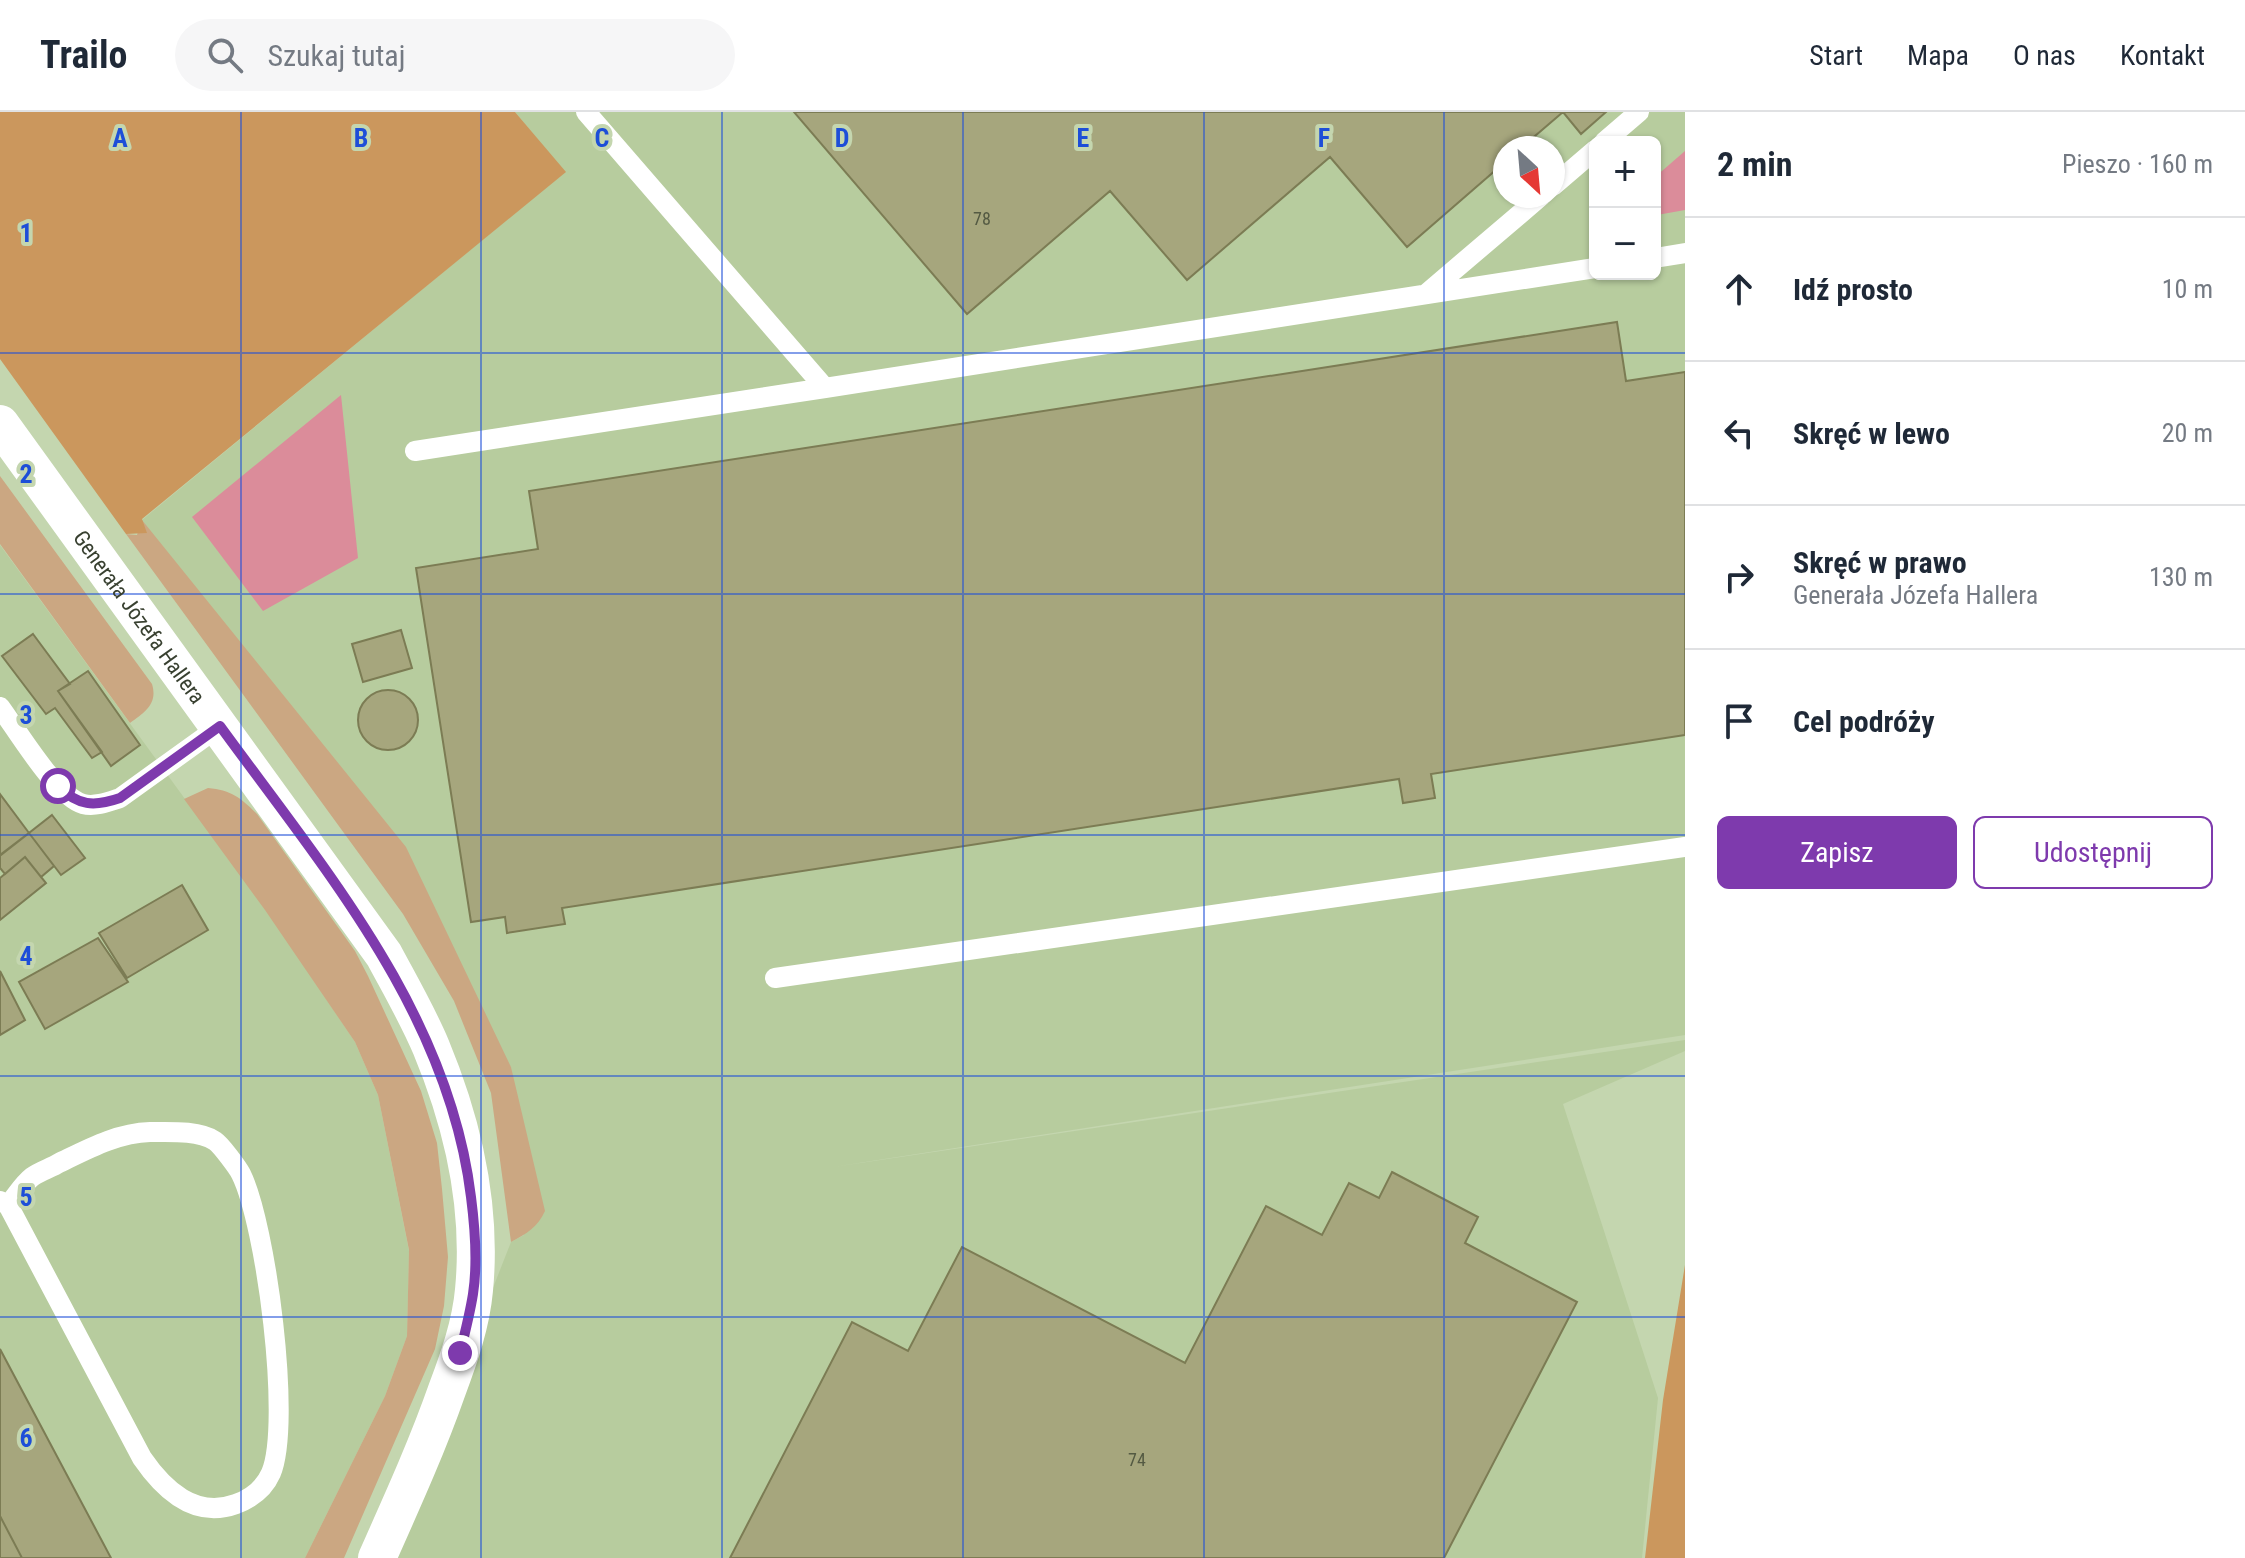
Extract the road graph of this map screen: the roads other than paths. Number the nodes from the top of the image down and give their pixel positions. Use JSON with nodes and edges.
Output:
{"nodes":[{"id":1,"x":586,"y":112,"type":"edge"},
{"id":2,"x":1639,"y":112,"type":"edge"},
{"id":3,"x":1611,"y":136,"type":"edge"},
{"id":4,"x":1589,"y":155,"type":"edge"},
{"id":5,"x":1565,"y":176,"type":"edge"},
{"id":6,"x":1527,"y":208,"type":"edge"},
{"id":7,"x":1685,"y":253,"type":"edge"},
{"id":8,"x":1661,"y":257,"type":"edge"},
{"id":9,"x":1589,"y":269,"type":"edge"},
{"id":10,"x":1426,"y":294,"type":"junction"},
{"id":11,"x":825,"y":388,"type":"junction"},
{"id":12,"x":0,"y":424,"type":"edge"},
{"id":13,"x":415,"y":451,"type":"dead end"},
{"id":14,"x":0,"y":707,"type":"edge"},
{"id":15,"x":220,"y":726,"type":"junction"},
{"id":16,"x":1685,"y":847,"type":"edge"},
{"id":17,"x":775,"y":978,"type":"dead end"},
{"id":18,"x":4,"y":1203,"type":"edge"},
{"id":19,"x":377,"y":1558,"type":"edge"}],
"edges":[{"from":1,"to":11,"type":"lane"},
{"from":2,"to":3,"type":"lane"},
{"from":4,"to":5,"type":"lane"},
{"from":6,"to":10,"type":"lane"},
{"from":7,"to":8,"type":"lane"},
{"from":9,"to":10,"type":"lane"},
{"from":10,"to":11,"type":"lane"},
{"from":11,"to":13,"type":"lane"},
{"from":12,"to":15,"type":"street","name":"Generała Józefa Hallera"},
{"from":14,"to":15,"type":"lane"},
{"from":15,"to":19,"type":"street","name":"Generała Józefa Hallera"},
{"from":16,"to":17,"type":"lane"},
{"from":18,"to":18,"type":"lane"}]}
